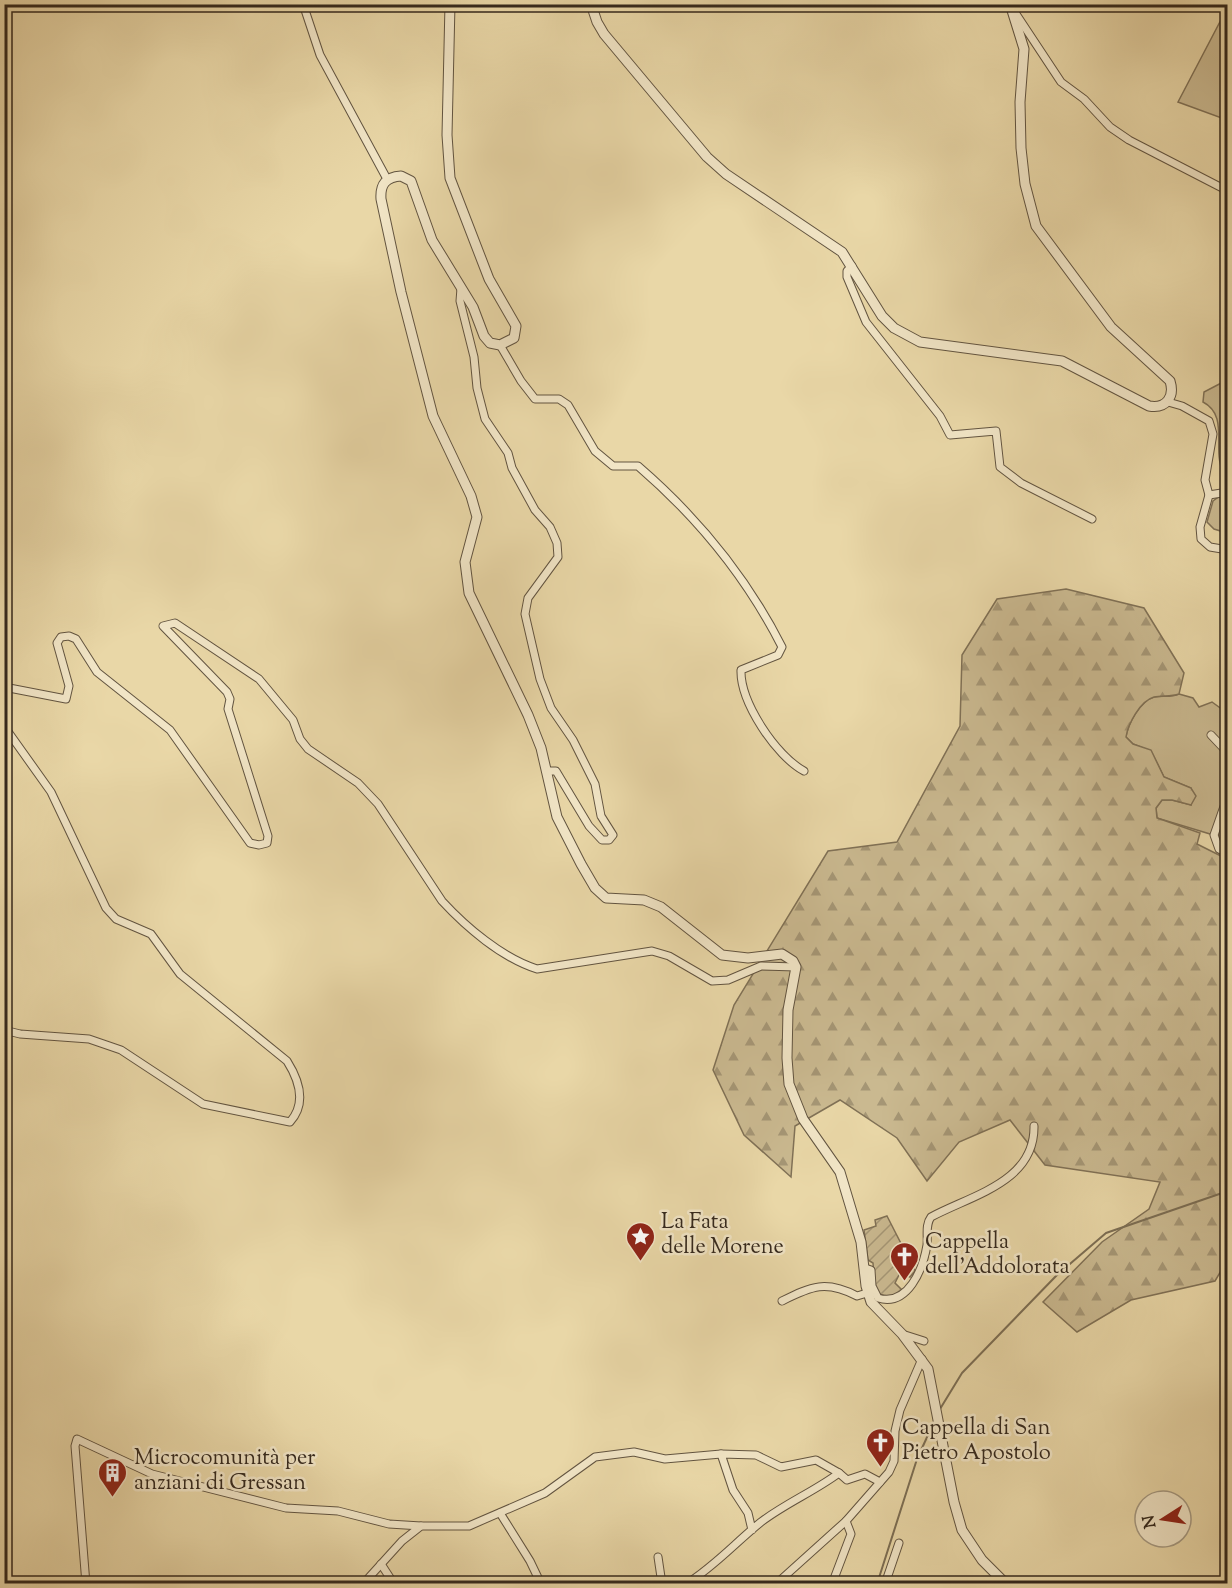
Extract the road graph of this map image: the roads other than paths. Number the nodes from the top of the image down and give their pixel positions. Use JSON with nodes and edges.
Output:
{"nodes":[{"id":1,"x":303,"y":4,"type":"edge"},
{"id":2,"x":450,"y":4,"type":"edge"},
{"id":3,"x":591,"y":4,"type":"edge"},
{"id":4,"x":1011,"y":5,"type":"edge"},
{"id":5,"x":387,"y":179,"type":"junction"},
{"id":6,"x":1227,"y":191,"type":"edge"},
{"id":7,"x":852,"y":266,"type":"junction"},
{"id":8,"x":461,"y":284,"type":"junction"},
{"id":9,"x":500,"y":345,"type":"junction"},
{"id":10,"x":1168,"y":402,"type":"junction"},
{"id":11,"x":1227,"y":492,"type":"edge"},
{"id":12,"x":1209,"y":495,"type":"junction"},
{"id":13,"x":1092,"y":519,"type":"dead end"},
{"id":14,"x":1227,"y":550,"type":"edge"},
{"id":15,"x":4,"y":687,"type":"edge"},
{"id":16,"x":4,"y":726,"type":"edge"},
{"id":17,"x":1211,"y":735,"type":"dead end"},
{"id":18,"x":1227,"y":753,"type":"edge"},
{"id":19,"x":546,"y":771,"type":"junction"},
{"id":20,"x":804,"y":771,"type":"dead end"},
{"id":21,"x":1227,"y":795,"type":"edge"},
{"id":22,"x":1227,"y":854,"type":"edge"},
{"id":23,"x":796,"y":968,"type":"junction"},
{"id":24,"x":4,"y":1030,"type":"edge"},
{"id":25,"x":1034,"y":1126,"type":"dead end"},
{"id":26,"x":865,"y":1268,"type":"junction"},
{"id":27,"x":867,"y":1293,"type":"junction"},
{"id":28,"x":782,"y":1301,"type":"dead end"},
{"id":29,"x":902,"y":1334,"type":"junction"},
{"id":30,"x":924,"y":1341,"type":"dead end"},
{"id":31,"x":922,"y":1359,"type":"junction"},
{"id":32,"x":721,"y":1454,"type":"junction"},
{"id":33,"x":839,"y":1473,"type":"junction"},
{"id":34,"x":880,"y":1482,"type":"junction"},
{"id":35,"x":500,"y":1513,"type":"junction"},
{"id":36,"x":846,"y":1521,"type":"junction"},
{"id":37,"x":421,"y":1526,"type":"junction"},
{"id":38,"x":752,"y":1530,"type":"junction"},
{"id":39,"x":899,"y":1543,"type":"dead end"},
{"id":40,"x":658,"y":1557,"type":"dead end"},
{"id":41,"x":381,"y":1564,"type":"junction"},
{"id":42,"x":86,"y":1584,"type":"edge"},
{"id":43,"x":363,"y":1584,"type":"edge"},
{"id":44,"x":394,"y":1584,"type":"edge"},
{"id":45,"x":541,"y":1584,"type":"edge"},
{"id":46,"x":662,"y":1584,"type":"edge"},
{"id":47,"x":686,"y":1584,"type":"edge"},
{"id":48,"x":776,"y":1584,"type":"edge"},
{"id":49,"x":832,"y":1584,"type":"edge"},
{"id":50,"x":885,"y":1584,"type":"edge"},
{"id":51,"x":1006,"y":1584,"type":"edge"}],
"edges":[{"from":1,"to":5,"type":"street"},
{"from":2,"to":9,"type":"street"},
{"from":3,"to":7,"type":"street"},
{"from":4,"to":6,"type":"street"},
{"from":4,"to":10,"type":"street"},
{"from":5,"to":8,"type":"street"},
{"from":5,"to":19,"type":"street"},
{"from":7,"to":10,"type":"street"},
{"from":7,"to":13,"type":"street"},
{"from":8,"to":9,"type":"street"},
{"from":8,"to":19,"type":"street"},
{"from":9,"to":20,"type":"street"},
{"from":10,"to":12,"type":"street"},
{"from":11,"to":12,"type":"street"},
{"from":12,"to":14,"type":"street"},
{"from":15,"to":23,"type":"street"},
{"from":16,"to":24,"type":"street"},
{"from":17,"to":18,"type":"street"},
{"from":19,"to":23,"type":"street"},
{"from":21,"to":22,"type":"street"},
{"from":23,"to":26,"type":"street"},
{"from":25,"to":26,"type":"street"},
{"from":26,"to":27,"type":"street"},
{"from":27,"to":28,"type":"street"},
{"from":27,"to":29,"type":"street"},
{"from":29,"to":30,"type":"street"},
{"from":29,"to":31,"type":"street"},
{"from":31,"to":34,"type":"street"},
{"from":31,"to":51,"type":"street"},
{"from":32,"to":33,"type":"street"},
{"from":32,"to":35,"type":"street"},
{"from":32,"to":38,"type":"street"},
{"from":33,"to":34,"type":"street"},
{"from":33,"to":38,"type":"street"},
{"from":34,"to":36,"type":"street"},
{"from":35,"to":37,"type":"street"},
{"from":35,"to":45,"type":"street"},
{"from":36,"to":48,"type":"street"},
{"from":36,"to":49,"type":"street"},
{"from":37,"to":41,"type":"street"},
{"from":37,"to":42,"type":"street"},
{"from":38,"to":47,"type":"street"},
{"from":39,"to":50,"type":"street"},
{"from":40,"to":46,"type":"street"},
{"from":41,"to":43,"type":"street"},
{"from":41,"to":44,"type":"street"}]}
